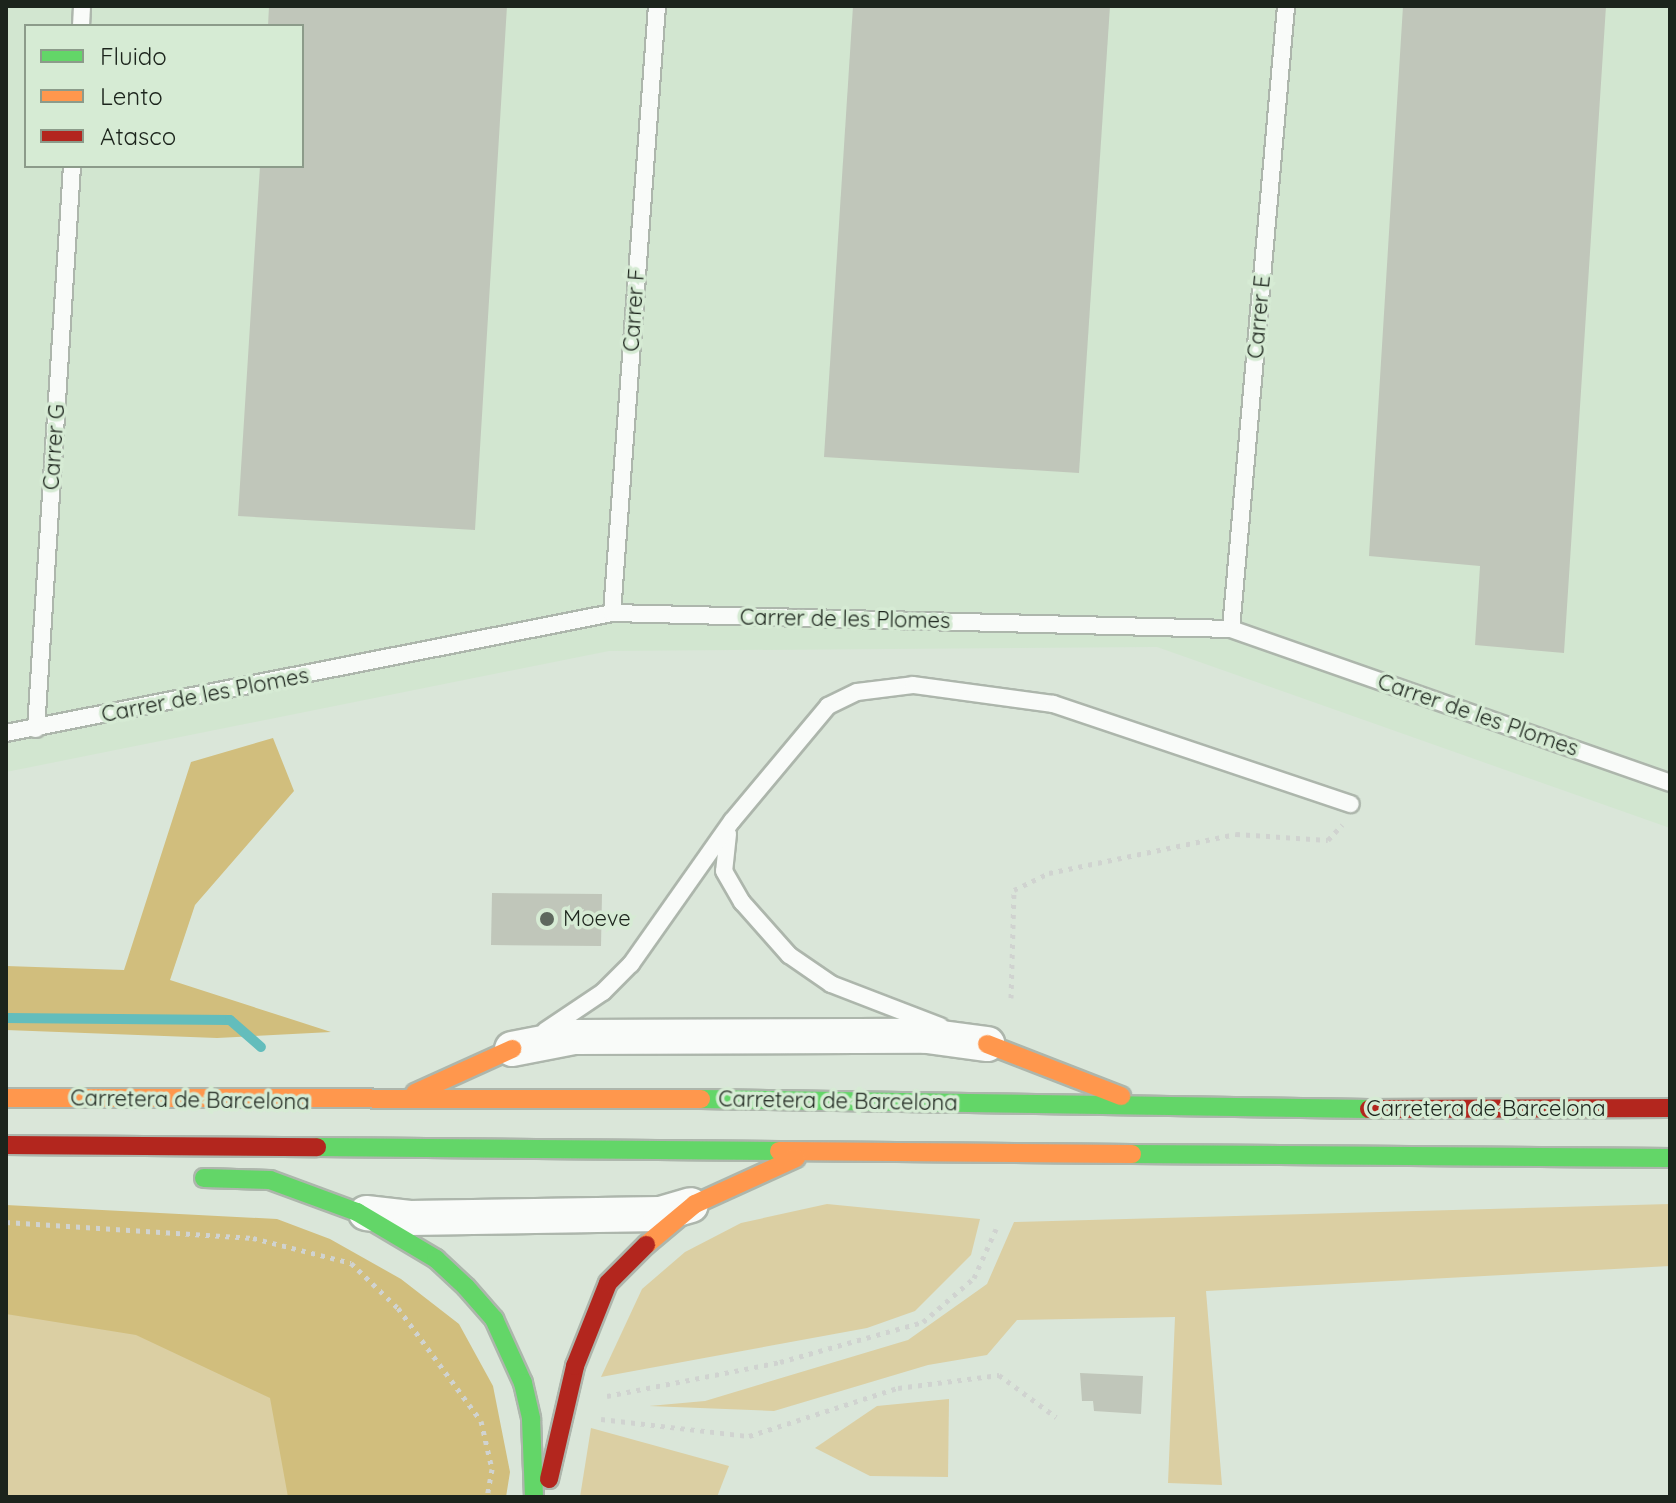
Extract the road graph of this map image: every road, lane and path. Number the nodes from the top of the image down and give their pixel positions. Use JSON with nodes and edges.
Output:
{"nodes":[{"id":1,"x":657,"y":6,"type":"edge"},
{"id":2,"x":1286,"y":6,"type":"edge"},
{"id":3,"x":72,"y":168,"type":"edge"},
{"id":4,"x":612,"y":613,"type":"junction"},
{"id":5,"x":1231,"y":629,"type":"junction"},
{"id":6,"x":36,"y":729,"type":"junction"},
{"id":7,"x":6,"y":733,"type":"edge"},
{"id":8,"x":1670,"y":783,"type":"edge"},
{"id":9,"x":1351,"y":804,"type":"joint"},
{"id":10,"x":732,"y":821,"type":"junction"},
{"id":11,"x":1011,"y":998,"type":"dead end"},
{"id":12,"x":987,"y":1044,"type":"junction"},
{"id":13,"x":512,"y":1049,"type":"junction"},
{"id":14,"x":6,"y":1098,"type":"edge"},
{"id":15,"x":395,"y":1102,"type":"junction"},
{"id":16,"x":1146,"y":1106,"type":"junction"},
{"id":17,"x":1670,"y":1108,"type":"edge"},
{"id":18,"x":6,"y":1145,"type":"edge"},
{"id":19,"x":814,"y":1151,"type":"junction"},
{"id":20,"x":1670,"y":1158,"type":"edge"},
{"id":21,"x":177,"y":1178,"type":"dead end"},
{"id":22,"x":695,"y":1204,"type":"junction"},
{"id":23,"x":357,"y":1212,"type":"junction"},
{"id":24,"x":6,"y":1222,"type":"edge"},
{"id":25,"x":996,"y":1229,"type":"dead end"},
{"id":26,"x":564,"y":1414,"type":"junction"},
{"id":27,"x":588,"y":1417,"type":"junction"},
{"id":28,"x":1056,"y":1417,"type":"dead end"},
{"id":29,"x":487,"y":1497,"type":"edge"},
{"id":30,"x":534,"y":1497,"type":"edge"},
{"id":31,"x":545,"y":1497,"type":"edge"}],
"edges":[{"from":1,"to":4,"type":"lane","name":"Carrer F"},
{"from":2,"to":5,"type":"lane","name":"Carrer E"},
{"from":3,"to":6,"type":"lane","name":"Carrer G"},
{"from":4,"to":5,"type":"lane","name":"Carrer de les Plomes"},
{"from":4,"to":6,"type":"lane","name":"Carrer de les Plomes"},
{"from":5,"to":8,"type":"lane","name":"Carrer de les Plomes"},
{"from":6,"to":7,"type":"lane","name":"Carrer de les Plomes"},
{"from":9,"to":10,"type":"lane"},
{"from":9,"to":11,"type":"path"},
{"from":10,"to":12,"type":"lane"},
{"from":10,"to":13,"type":"lane"},
{"from":12,"to":13,"type":"street"},
{"from":12,"to":16,"type":"highway"},
{"from":13,"to":15,"type":"highway"},
{"from":14,"to":15,"type":"highway","name":"Carretera de Barcelona"},
{"from":15,"to":16,"type":"highway","name":"Carretera de Barcelona"},
{"from":16,"to":17,"type":"highway","name":"Carretera de Barcelona"},
{"from":18,"to":19,"type":"highway"},
{"from":19,"to":20,"type":"highway"},
{"from":19,"to":22,"type":"highway"},
{"from":21,"to":23,"type":"highway"},
{"from":22,"to":23,"type":"street"},
{"from":22,"to":26,"type":"highway"},
{"from":23,"to":30,"type":"highway"},
{"from":24,"to":29,"type":"path"},
{"from":25,"to":27,"type":"path"},
{"from":26,"to":27,"type":"path"},
{"from":26,"to":31,"type":"highway"},
{"from":27,"to":28,"type":"path"}]}
